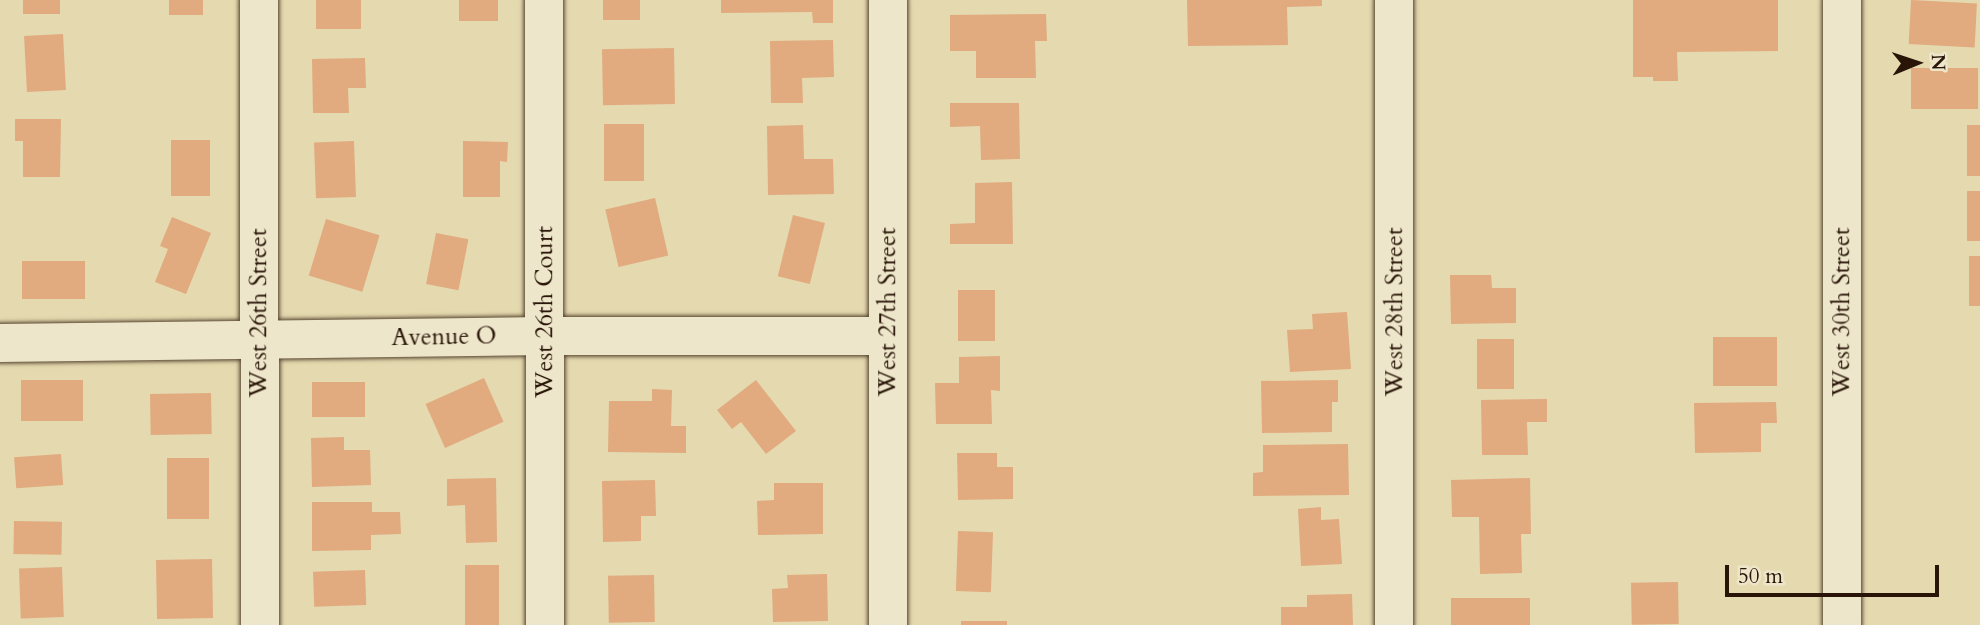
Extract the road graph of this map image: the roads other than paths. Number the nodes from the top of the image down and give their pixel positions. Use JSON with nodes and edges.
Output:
{"nodes":[{"id":1,"x":259,"y":0,"type":"edge"},
{"id":2,"x":544,"y":0,"type":"edge"},
{"id":3,"x":556,"y":0,"type":"edge"},
{"id":4,"x":888,"y":0,"type":"edge"},
{"id":5,"x":1394,"y":0,"type":"edge"},
{"id":6,"x":1842,"y":0,"type":"edge"},
{"id":7,"x":551,"y":336,"type":"junction"},
{"id":8,"x":888,"y":336,"type":"junction"},
{"id":9,"x":259,"y":340,"type":"junction"},
{"id":10,"x":0,"y":342,"type":"edge"},
{"id":11,"x":260,"y":625,"type":"edge"},
{"id":12,"x":545,"y":625,"type":"edge"},
{"id":13,"x":559,"y":625,"type":"edge"},
{"id":14,"x":888,"y":625,"type":"edge"},
{"id":15,"x":1394,"y":625,"type":"edge"},
{"id":16,"x":1842,"y":625,"type":"edge"}],
"edges":[{"from":1,"to":9,"type":"street","name":"West 26th Street"},
{"from":2,"to":7,"type":"street","name":"West 26th Court"},
{"from":3,"to":7,"type":"street","name":"West 26th Court"},
{"from":4,"to":8,"type":"street","name":"West 27th Street"},
{"from":5,"to":15,"type":"street","name":"West 28th Street"},
{"from":6,"to":16,"type":"street","name":"West 30th Street"},
{"from":7,"to":8,"type":"street","name":"Avenue O"},
{"from":7,"to":9,"type":"street","name":"Avenue O"},
{"from":7,"to":12,"type":"street","name":"West 26th Court"},
{"from":7,"to":13,"type":"street","name":"West 26th Court"},
{"from":8,"to":14,"type":"street","name":"West 27th Street"},
{"from":9,"to":10,"type":"street","name":"Avenue O"},
{"from":9,"to":11,"type":"street","name":"West 26th Street"}]}
